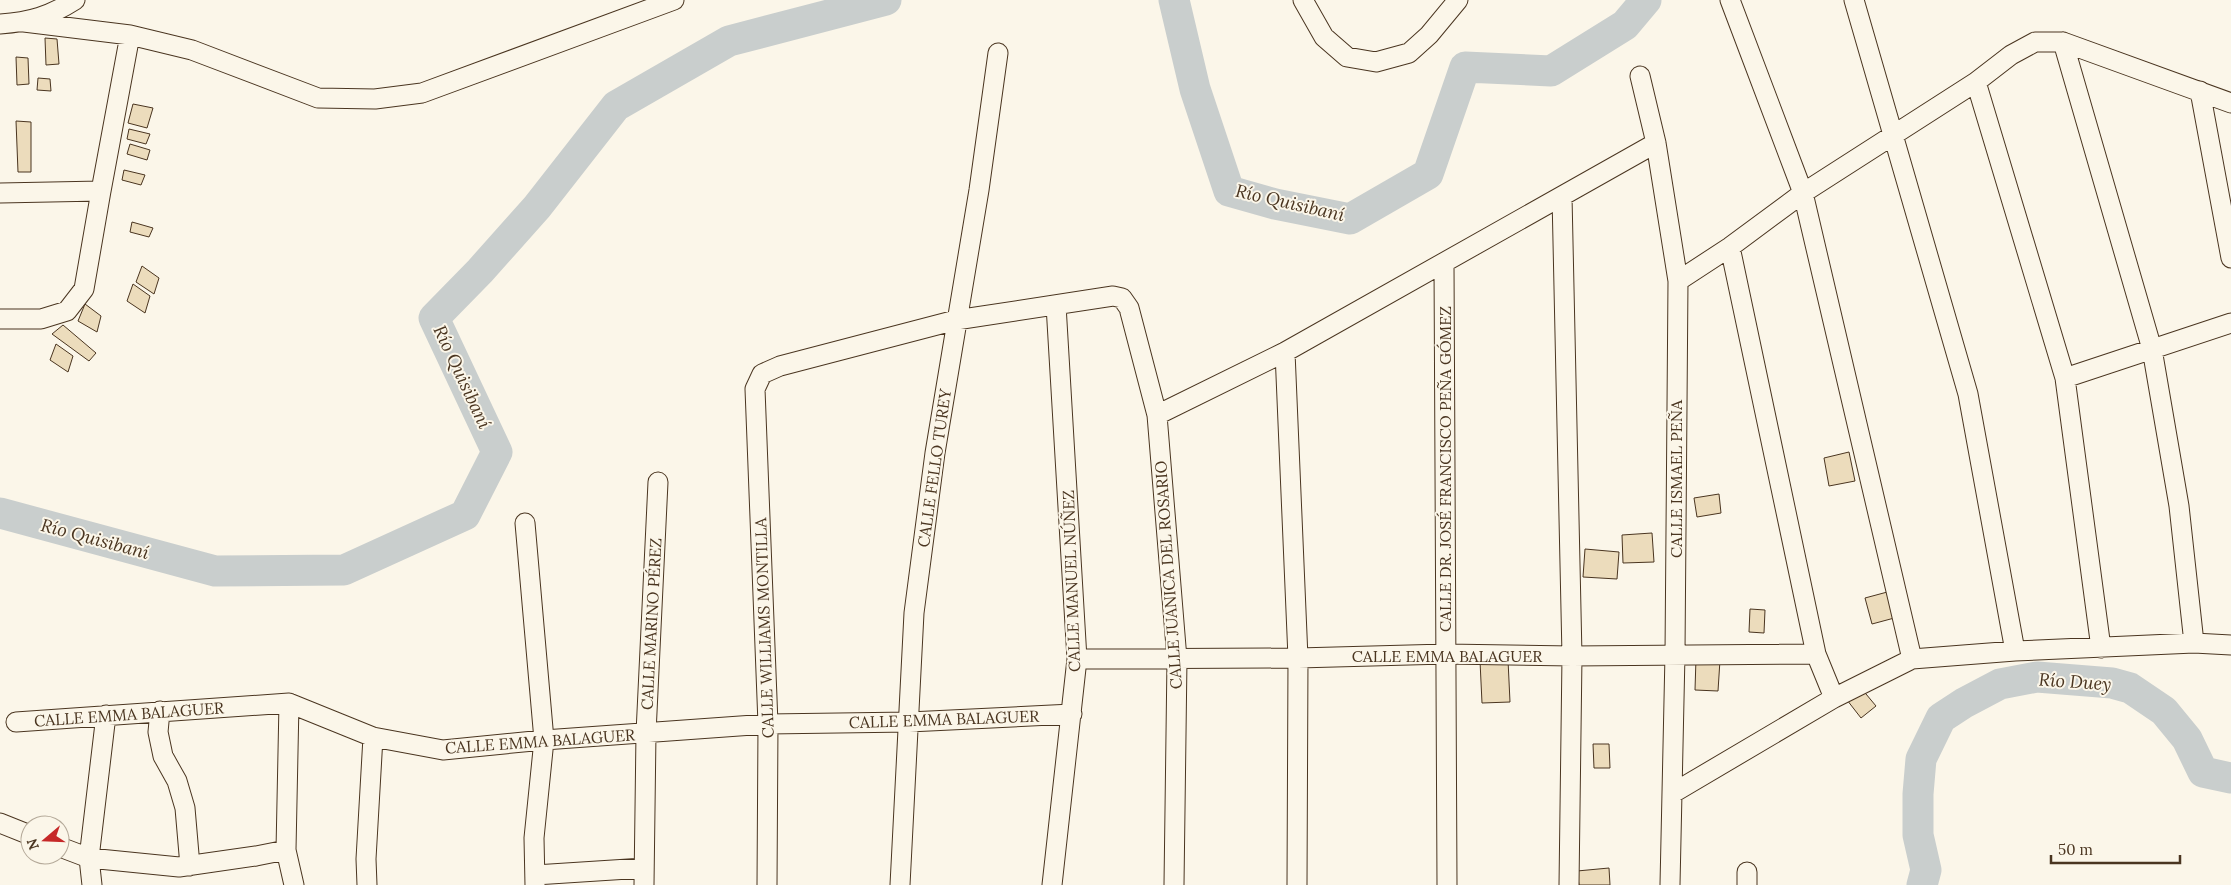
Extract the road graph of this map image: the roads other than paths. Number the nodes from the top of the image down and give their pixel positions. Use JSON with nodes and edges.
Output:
{"nodes":[{"id":1,"x":75,"y":0,"type":"edge"},
{"id":2,"x":674,"y":0,"type":"edge"},
{"id":3,"x":1303,"y":0,"type":"edge"},
{"id":4,"x":1458,"y":0,"type":"edge"},
{"id":5,"x":1730,"y":0,"type":"edge"},
{"id":6,"x":1854,"y":0,"type":"edge"},
{"id":7,"x":24,"y":22,"type":"junction"},
{"id":8,"x":0,"y":24,"type":"edge"},
{"id":9,"x":130,"y":35,"type":"junction"},
{"id":10,"x":2063,"y":42,"type":"junction"},
{"id":11,"x":998,"y":53,"type":"dead end"},
{"id":12,"x":1640,"y":76,"type":"dead end"},
{"id":13,"x":1976,"y":82,"type":"junction"},
{"id":14,"x":2200,"y":91,"type":"junction"},
{"id":15,"x":2231,"y":102,"type":"edge"},
{"id":16,"x":1892,"y":136,"type":"junction"},
{"id":17,"x":1656,"y":143,"type":"junction"},
{"id":18,"x":101,"y":190,"type":"junction"},
{"id":19,"x":0,"y":193,"type":"edge"},
{"id":20,"x":1803,"y":193,"type":"junction"},
{"id":21,"x":1562,"y":196,"type":"junction"},
{"id":22,"x":1730,"y":247,"type":"junction"},
{"id":23,"x":2231,"y":258,"type":"edge"},
{"id":24,"x":1444,"y":264,"type":"junction"},
{"id":25,"x":1678,"y":282,"type":"junction"},
{"id":26,"x":1056,"y":305,"type":"junction"},
{"id":27,"x":0,"y":319,"type":"edge"},
{"id":28,"x":956,"y":320,"type":"junction"},
{"id":29,"x":2231,"y":323,"type":"edge"},
{"id":30,"x":2152,"y":349,"type":"junction"},
{"id":31,"x":1285,"y":352,"type":"junction"},
{"id":32,"x":2065,"y":378,"type":"junction"},
{"id":33,"x":1157,"y":415,"type":"junction"},
{"id":34,"x":658,"y":482,"type":"dead end"},
{"id":35,"x":526,"y":523,"type":"dead end"},
{"id":36,"x":2194,"y":643,"type":"junction"},
{"id":37,"x":2231,"y":645,"type":"edge"},
{"id":38,"x":2101,"y":648,"type":"junction"},
{"id":39,"x":2015,"y":651,"type":"junction"},
{"id":40,"x":1446,"y":654,"type":"junction"},
{"id":41,"x":1675,"y":654,"type":"junction"},
{"id":42,"x":1816,"y":654,"type":"junction"},
{"id":43,"x":1572,"y":656,"type":"junction"},
{"id":44,"x":1298,"y":658,"type":"junction"},
{"id":45,"x":1077,"y":659,"type":"junction"},
{"id":46,"x":1176,"y":659,"type":"junction"},
{"id":47,"x":1912,"y":659,"type":"junction"},
{"id":48,"x":1834,"y":698,"type":"junction"},
{"id":49,"x":288,"y":703,"type":"junction"},
{"id":50,"x":160,"y":711,"type":"junction"},
{"id":51,"x":1072,"y":714,"type":"junction"},
{"id":52,"x":106,"y":715,"type":"junction"},
{"id":53,"x":16,"y":722,"type":"dead end"},
{"id":54,"x":909,"y":722,"type":"junction"},
{"id":55,"x":768,"y":724,"type":"junction"},
{"id":56,"x":646,"y":733,"type":"junction"},
{"id":57,"x":373,"y":737,"type":"junction"},
{"id":58,"x":544,"y":740,"type":"junction"},
{"id":59,"x":1673,"y":793,"type":"junction"},
{"id":60,"x":0,"y":823,"type":"edge"},
{"id":61,"x":20,"y":831,"type":"edge"},
{"id":62,"x":286,"y":850,"type":"junction"},
{"id":63,"x":70,"y":851,"type":"edge"},
{"id":64,"x":89,"y":858,"type":"junction"},
{"id":65,"x":184,"y":873,"type":"edge"},
{"id":66,"x":644,"y":876,"type":"edge"},
{"id":67,"x":535,"y":880,"type":"edge"},
{"id":68,"x":92,"y":885,"type":"edge"},
{"id":69,"x":294,"y":885,"type":"edge"},
{"id":70,"x":367,"y":885,"type":"edge"},
{"id":71,"x":767,"y":885,"type":"edge"},
{"id":72,"x":900,"y":885,"type":"edge"},
{"id":73,"x":1052,"y":885,"type":"edge"},
{"id":74,"x":1174,"y":885,"type":"edge"},
{"id":75,"x":1297,"y":885,"type":"edge"},
{"id":76,"x":1447,"y":885,"type":"edge"},
{"id":77,"x":1569,"y":885,"type":"edge"},
{"id":78,"x":1670,"y":885,"type":"edge"}],
"edges":[{"from":1,"to":7,"type":"street"},
{"from":2,"to":9,"type":"street"},
{"from":3,"to":4,"type":"street"},
{"from":5,"to":20,"type":"street"},
{"from":6,"to":16,"type":"street"},
{"from":7,"to":8,"type":"street"},
{"from":7,"to":9,"type":"street"},
{"from":9,"to":18,"type":"street"},
{"from":10,"to":13,"type":"street"},
{"from":10,"to":14,"type":"street"},
{"from":10,"to":30,"type":"street"},
{"from":11,"to":28,"type":"street","name":"CALLE FELLO TUREY"},
{"from":12,"to":17,"type":"street","name":"CALLE ISMAEL PEÑA"},
{"from":13,"to":16,"type":"street"},
{"from":13,"to":32,"type":"street"},
{"from":14,"to":15,"type":"street"},
{"from":14,"to":23,"type":"street"},
{"from":16,"to":20,"type":"street"},
{"from":16,"to":39,"type":"street"},
{"from":17,"to":21,"type":"street"},
{"from":17,"to":25,"type":"street","name":"CALLE ISMAEL PEÑA"},
{"from":18,"to":19,"type":"street"},
{"from":18,"to":27,"type":"street"},
{"from":20,"to":22,"type":"street"},
{"from":20,"to":47,"type":"street"},
{"from":21,"to":24,"type":"street"},
{"from":21,"to":43,"type":"street"},
{"from":22,"to":25,"type":"street"},
{"from":22,"to":42,"type":"street"},
{"from":24,"to":31,"type":"street"},
{"from":24,"to":40,"type":"street","name":"CALLE DR. JOSÉ FRANCISCO PEÑA GÓMEZ"},
{"from":25,"to":41,"type":"street","name":"CALLE ISMAEL PEÑA"},
{"from":26,"to":28,"type":"street"},
{"from":26,"to":33,"type":"street","name":"CALLE JUANICA DEL ROSARIO"},
{"from":26,"to":45,"type":"street","name":"CALLE MANUEL NÚÑEZ"},
{"from":28,"to":54,"type":"street","name":"CALLE FELLO TUREY"},
{"from":28,"to":55,"type":"street","name":"CALLE WILLIAMS MONTILLA"},
{"from":29,"to":30,"type":"street"},
{"from":30,"to":32,"type":"street"},
{"from":30,"to":36,"type":"street"},
{"from":31,"to":33,"type":"street"},
{"from":31,"to":44,"type":"street"},
{"from":32,"to":38,"type":"street"},
{"from":33,"to":46,"type":"street","name":"CALLE JUANICA DEL ROSARIO"},
{"from":34,"to":56,"type":"street","name":"CALLE MARINO PÉREZ"},
{"from":35,"to":58,"type":"street"},
{"from":36,"to":37,"type":"street"},
{"from":36,"to":38,"type":"street"},
{"from":38,"to":39,"type":"street"},
{"from":39,"to":47,"type":"street"},
{"from":40,"to":43,"type":"street","name":"CALLE EMMA BALAGUER"},
{"from":40,"to":44,"type":"street","name":"CALLE EMMA BALAGUER"},
{"from":40,"to":76,"type":"street","name":"CALLE DR. JOSÉ FRANCISCO PEÑA GÓMEZ"},
{"from":41,"to":42,"type":"street","name":"CALLE EMMA BALAGUER"},
{"from":41,"to":43,"type":"street","name":"CALLE EMMA BALAGUER"},
{"from":41,"to":59,"type":"street","name":"CALLE ISMAEL PEÑA"},
{"from":42,"to":48,"type":"street"},
{"from":43,"to":77,"type":"street"},
{"from":44,"to":46,"type":"street","name":"CALLE EMMA BALAGUER"},
{"from":44,"to":75,"type":"street"},
{"from":45,"to":46,"type":"street","name":"CALLE EMMA BALAGUER"},
{"from":45,"to":51,"type":"street","name":"CALLE MANUEL NÚÑEZ"},
{"from":46,"to":74,"type":"street","name":"CALLE JUANICA DEL ROSARIO"},
{"from":47,"to":48,"type":"street"},
{"from":48,"to":59,"type":"street"},
{"from":49,"to":50,"type":"street","name":"CALLE EMMA BALAGUER"},
{"from":49,"to":57,"type":"street","name":"CALLE EMMA BALAGUER"},
{"from":49,"to":62,"type":"street"},
{"from":50,"to":52,"type":"street","name":"CALLE EMMA BALAGUER"},
{"from":50,"to":65,"type":"street"},
{"from":51,"to":54,"type":"street","name":"CALLE EMMA BALAGUER"},
{"from":51,"to":73,"type":"street","name":"CALLE MANUEL NÚÑEZ"},
{"from":52,"to":53,"type":"street","name":"CALLE EMMA BALAGUER"},
{"from":52,"to":64,"type":"street"},
{"from":54,"to":55,"type":"street","name":"CALLE EMMA BALAGUER"},
{"from":54,"to":72,"type":"street","name":"CALLE FELLO TUREY"},
{"from":55,"to":56,"type":"street","name":"CALLE EMMA BALAGUER"},
{"from":55,"to":71,"type":"street","name":"CALLE WILLIAMS MONTILLA"},
{"from":56,"to":58,"type":"street","name":"CALLE EMMA BALAGUER"},
{"from":56,"to":66,"type":"street","name":"CALLE MARINO PÉREZ"},
{"from":57,"to":58,"type":"street","name":"CALLE EMMA BALAGUER"},
{"from":57,"to":70,"type":"street"},
{"from":58,"to":67,"type":"street"},
{"from":59,"to":78,"type":"street","name":"CALLE ISMAEL PEÑA"},
{"from":60,"to":61,"type":"street"},
{"from":62,"to":65,"type":"street"},
{"from":62,"to":69,"type":"street"},
{"from":63,"to":64,"type":"street"},
{"from":64,"to":65,"type":"street"},
{"from":64,"to":68,"type":"street"},
{"from":66,"to":67,"type":"street"}]}
